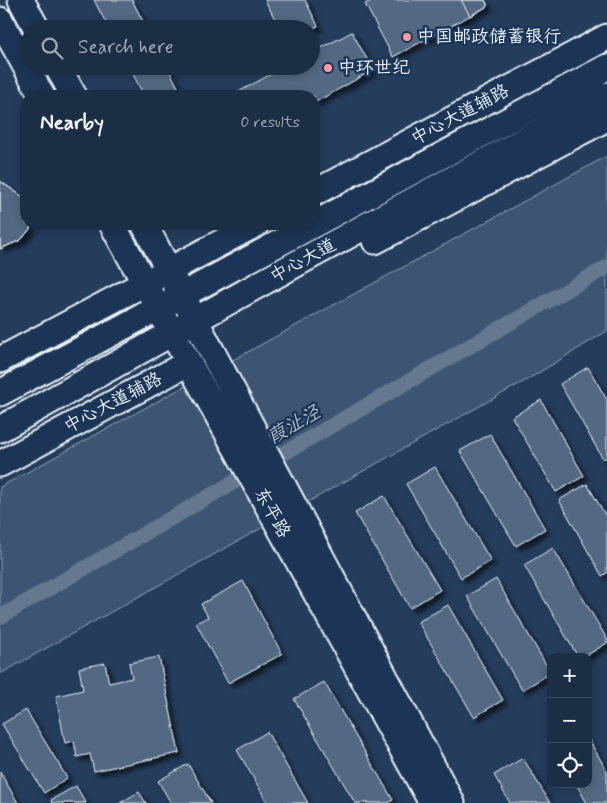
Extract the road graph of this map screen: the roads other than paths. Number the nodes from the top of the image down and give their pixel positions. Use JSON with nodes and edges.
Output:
{"nodes":[{"id":1,"x":21,"y":0,"type":"edge"},
{"id":2,"x":0,"y":20,"type":"edge"},
{"id":3,"x":32,"y":20,"type":"edge"},
{"id":4,"x":607,"y":37,"type":"edge"},
{"id":5,"x":20,"y":56,"type":"edge"},
{"id":6,"x":607,"y":67,"type":"edge"},
{"id":7,"x":30,"y":75,"type":"edge"},
{"id":8,"x":62,"y":75,"type":"edge"},
{"id":9,"x":39,"y":90,"type":"edge"},
{"id":10,"x":71,"y":90,"type":"edge"},
{"id":11,"x":607,"y":95,"type":"edge"},
{"id":12,"x":607,"y":118,"type":"edge"},
{"id":13,"x":320,"y":190,"type":"edge"},
{"id":14,"x":320,"y":222,"type":"edge"},
{"id":15,"x":115,"y":230,"type":"edge"},
{"id":16,"x":147,"y":230,"type":"edge"},
{"id":17,"x":245,"y":230,"type":"edge"},
{"id":18,"x":304,"y":230,"type":"edge"},
{"id":19,"x":294,"y":265,"type":"junction"},
{"id":20,"x":169,"y":270,"type":"junction"},
{"id":21,"x":145,"y":283,"type":"junction"},
{"id":22,"x":182,"y":296,"type":"junction"},
{"id":23,"x":159,"y":309,"type":"junction"},
{"id":24,"x":196,"y":320,"type":"junction"},
{"id":25,"x":172,"y":334,"type":"junction"},
{"id":26,"x":0,"y":360,"type":"edge"},
{"id":27,"x":188,"y":363,"type":"junction"},
{"id":28,"x":0,"y":393,"type":"edge"},
{"id":29,"x":0,"y":429,"type":"edge"},
{"id":30,"x":0,"y":464,"type":"edge"},
{"id":31,"x":268,"y":482,"type":"junction"},
{"id":32,"x":432,"y":803,"type":"edge"},
{"id":33,"x":452,"y":803,"type":"edge"}],
"edges":[{"from":1,"to":3,"type":"main road"},
{"from":2,"to":5,"type":"main road"},
{"from":4,"to":13,"type":"main road","name":"中心大道辅路"},
{"from":6,"to":14,"type":"main road","name":"中心大道"},
{"from":7,"to":9,"type":"main road"},
{"from":8,"to":10,"type":"main road"},
{"from":11,"to":19,"type":"main road","name":"中心大道"},
{"from":12,"to":19,"type":"main road"},
{"from":15,"to":21,"type":"main road","name":"东平路"},
{"from":16,"to":20,"type":"main road","name":"东平路"},
{"from":17,"to":20,"type":"main road"},
{"from":18,"to":22,"type":"main road","name":"中心大道"},
{"from":19,"to":24,"type":"main road","name":"中心大道"},
{"from":20,"to":21,"type":"main road"},
{"from":20,"to":22,"type":"main road","name":"东平路"},
{"from":20,"to":23,"type":"main road"},
{"from":21,"to":23,"type":"main road","name":"东平路"},
{"from":21,"to":26,"type":"main road"},
{"from":22,"to":23,"type":"main road","name":"中心大道"},
{"from":22,"to":24,"type":"main road","name":"东平路"},
{"from":23,"to":25,"type":"main road","name":"东平路"},
{"from":23,"to":28,"type":"main road","name":"中心大道"},
{"from":24,"to":25,"type":"main road","name":"中心大道"},
{"from":24,"to":27,"type":"main road"},
{"from":24,"to":31,"type":"main road","name":"东平路"},
{"from":25,"to":27,"type":"main road","name":"东平路"},
{"from":25,"to":29,"type":"main road","name":"中心大道"},
{"from":27,"to":30,"type":"main road","name":"中心大道辅路"},
{"from":27,"to":31,"type":"main road","name":"东平路"},
{"from":31,"to":32,"type":"main road","name":"东平路"},
{"from":31,"to":33,"type":"main road","name":"东平路"}]}
